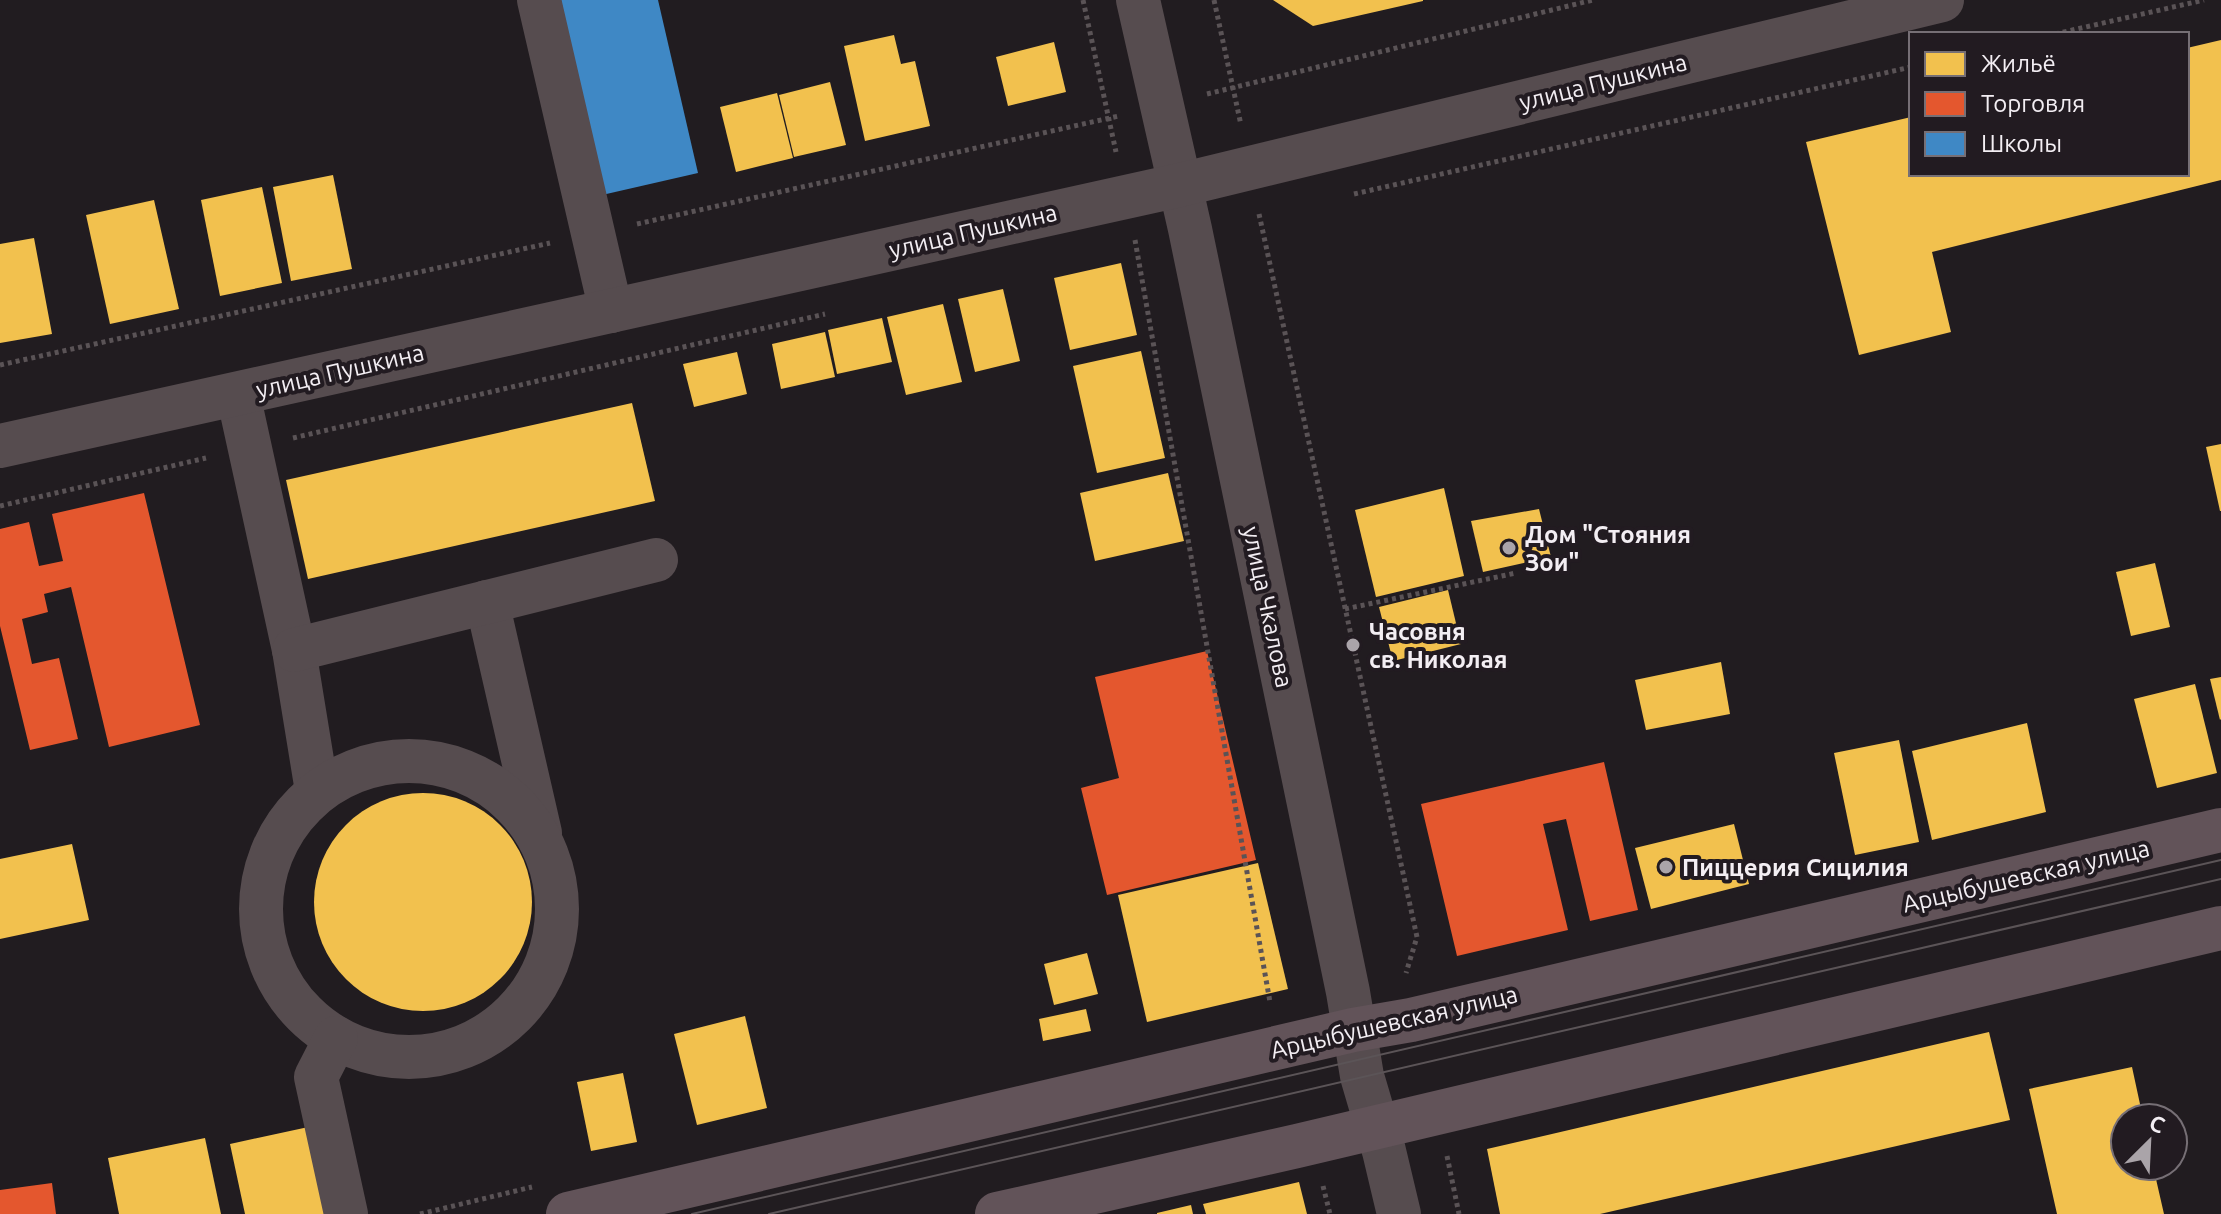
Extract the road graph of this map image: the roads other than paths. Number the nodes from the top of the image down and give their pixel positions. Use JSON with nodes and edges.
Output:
{"nodes":[{"id":1,"x":539,"y":0,"type":"edge"},
{"id":2,"x":1138,"y":0,"type":"edge"},
{"id":3,"x":1942,"y":0,"type":"edge"},
{"id":4,"x":1180,"y":185,"type":"junction"},
{"id":5,"x":611,"y":311,"type":"junction"},
{"id":6,"x":238,"y":394,"type":"junction"},
{"id":7,"x":0,"y":446,"type":"edge"},
{"id":8,"x":656,"y":560,"type":"dead end"},
{"id":9,"x":487,"y":602,"type":"junction"},
{"id":10,"x":294,"y":650,"type":"junction"},
{"id":11,"x":317,"y":791,"type":"junction"},
{"id":12,"x":2221,"y":830,"type":"edge"},
{"id":13,"x":541,"y":839,"type":"junction"},
{"id":14,"x":2221,"y":928,"type":"edge"},
{"id":15,"x":1353,"y":1030,"type":"junction"},
{"id":16,"x":336,"y":1038,"type":"junction"},
{"id":17,"x":1376,"y":1127,"type":"junction"},
{"id":18,"x":346,"y":1214,"type":"edge"},
{"id":19,"x":568,"y":1214,"type":"edge"},
{"id":20,"x":997,"y":1214,"type":"edge"},
{"id":21,"x":1399,"y":1214,"type":"edge"}],
"edges":[{"from":1,"to":5,"type":"street"},
{"from":2,"to":4,"type":"street","name":"улица Чкалова"},
{"from":3,"to":4,"type":"street","name":"улица Пушкина"},
{"from":4,"to":5,"type":"street","name":"улица Пушкина"},
{"from":4,"to":15,"type":"street","name":"улица Чкалова"},
{"from":5,"to":6,"type":"street","name":"улица Пушкина"},
{"from":6,"to":7,"type":"street","name":"улица Пушкина"},
{"from":6,"to":10,"type":"street"},
{"from":8,"to":9,"type":"street"},
{"from":9,"to":10,"type":"street"},
{"from":9,"to":13,"type":"street"},
{"from":10,"to":11,"type":"street"},
{"from":11,"to":13,"type":"street"},
{"from":11,"to":16,"type":"street"},
{"from":12,"to":15,"type":"main road","name":"Арцыбушевская улица"},
{"from":13,"to":16,"type":"street"},
{"from":14,"to":17,"type":"main road"},
{"from":15,"to":17,"type":"street","name":"улица Чкалова"},
{"from":15,"to":19,"type":"main road","name":"Арцыбушевская улица"},
{"from":16,"to":18,"type":"street"},
{"from":17,"to":20,"type":"main road"},
{"from":17,"to":21,"type":"street","name":"улица Чкалова"}]}
